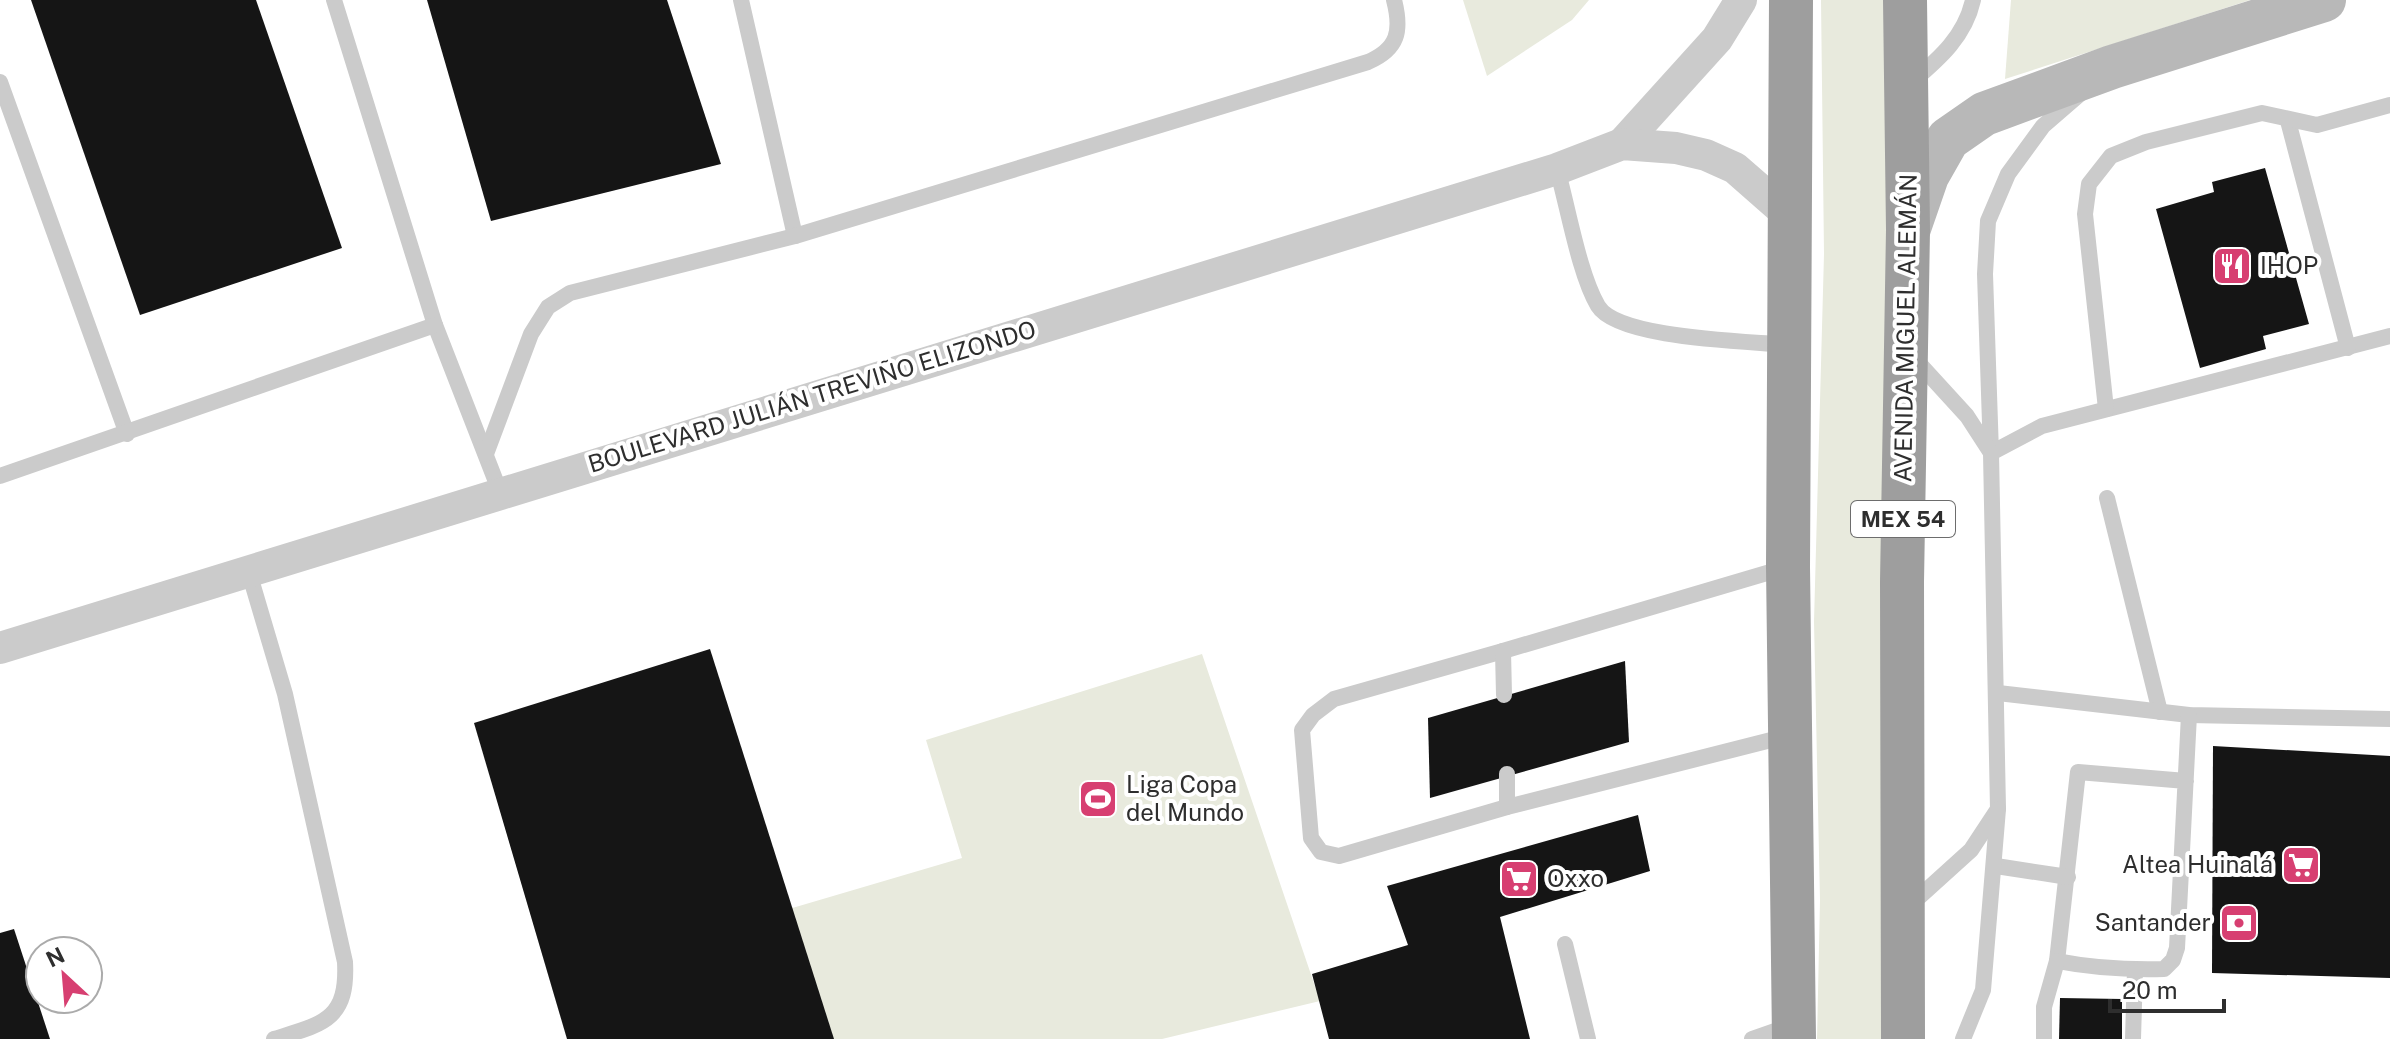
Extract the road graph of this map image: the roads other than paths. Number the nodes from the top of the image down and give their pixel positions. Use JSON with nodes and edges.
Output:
{"nodes":[{"id":1,"x":334,"y":0,"type":"edge"},
{"id":2,"x":741,"y":0,"type":"edge"},
{"id":3,"x":1394,"y":0,"type":"edge"},
{"id":4,"x":1741,"y":0,"type":"edge"},
{"id":5,"x":1791,"y":0,"type":"edge"},
{"id":6,"x":1905,"y":0,"type":"edge"},
{"id":7,"x":1973,"y":0,"type":"edge"},
{"id":8,"x":2324,"y":0,"type":"edge"},
{"id":9,"x":2112,"y":67,"type":"junction"},
{"id":10,"x":0,"y":82,"type":"edge"},
{"id":11,"x":1906,"y":87,"type":"junction"},
{"id":12,"x":2390,"y":105,"type":"edge"},
{"id":13,"x":2288,"y":121,"type":"junction"},
{"id":14,"x":1622,"y":144,"type":"junction"},
{"id":15,"x":1557,"y":169,"type":"junction"},
{"id":16,"x":1791,"y":217,"type":"junction"},
{"id":17,"x":1908,"y":230,"type":"junction"},
{"id":18,"x":795,"y":236,"type":"junction"},
{"id":19,"x":435,"y":325,"type":"junction"},
{"id":20,"x":2390,"y":336,"type":"edge"},
{"id":21,"x":1788,"y":345,"type":"junction"},
{"id":22,"x":2348,"y":348,"type":"junction"},
{"id":23,"x":1907,"y":352,"type":"junction"},
{"id":24,"x":2106,"y":409,"type":"junction"},
{"id":25,"x":127,"y":434,"type":"junction"},
{"id":26,"x":1991,"y":453,"type":"junction"},
{"id":27,"x":486,"y":454,"type":"junction"},
{"id":28,"x":0,"y":476,"type":"edge"},
{"id":29,"x":500,"y":492,"type":"junction"},
{"id":30,"x":2107,"y":498,"type":"dead end"},
{"id":31,"x":1788,"y":567,"type":"junction"},
{"id":32,"x":248,"y":569,"type":"junction"},
{"id":33,"x":0,"y":648,"type":"edge"},
{"id":34,"x":1503,"y":651,"type":"junction"},
{"id":35,"x":1998,"y":693,"type":"junction"},
{"id":36,"x":1504,"y":695,"type":"dead end"},
{"id":37,"x":2160,"y":712,"type":"junction"},
{"id":38,"x":2189,"y":715,"type":"junction"},
{"id":39,"x":2390,"y":719,"type":"edge"},
{"id":40,"x":1791,"y":735,"type":"junction"},
{"id":41,"x":1507,"y":774,"type":"dead end"},
{"id":42,"x":2186,"y":781,"type":"junction"},
{"id":43,"x":1507,"y":807,"type":"junction"},
{"id":44,"x":1998,"y":809,"type":"junction"},
{"id":45,"x":1996,"y":866,"type":"junction"},
{"id":46,"x":2068,"y":877,"type":"junction"},
{"id":47,"x":1904,"y":910,"type":"junction"},
{"id":48,"x":1565,"y":944,"type":"dead end"},
{"id":49,"x":2057,"y":961,"type":"junction"},
{"id":50,"x":2135,"y":970,"type":"junction"},
{"id":51,"x":1794,"y":1032,"type":"edge"},
{"id":52,"x":274,"y":1039,"type":"edge"},
{"id":53,"x":1588,"y":1039,"type":"edge"},
{"id":54,"x":1752,"y":1039,"type":"edge"},
{"id":55,"x":1903,"y":1039,"type":"edge"},
{"id":56,"x":1963,"y":1039,"type":"edge"},
{"id":57,"x":2044,"y":1039,"type":"edge"},
{"id":58,"x":2133,"y":1039,"type":"edge"}],
"edges":[{"from":1,"to":19,"type":"lane"},
{"from":2,"to":18,"type":"lane"},
{"from":3,"to":18,"type":"lane"},
{"from":4,"to":14,"type":"street","name":"BOULEVARD JULIÁN TREVIÑO ELIZONDO"},
{"from":5,"to":16,"type":"highway"},
{"from":6,"to":11,"type":"highway","name":"AVENIDA MIGUEL ALEMÁN","number":"MEX 54"},
{"from":7,"to":11,"type":"lane"},
{"from":8,"to":9,"type":"main road"},
{"from":9,"to":17,"type":"main road"},
{"from":9,"to":26,"type":"lane"},
{"from":10,"to":25,"type":"lane"},
{"from":11,"to":17,"type":"highway","name":"AVENIDA MIGUEL ALEMÁN","number":"MEX 54"},
{"from":12,"to":13,"type":"lane"},
{"from":13,"to":22,"type":"lane"},
{"from":13,"to":24,"type":"lane"},
{"from":14,"to":15,"type":"street","name":"BOULEVARD JULIÁN TREVIÑO ELIZONDO"},
{"from":14,"to":16,"type":"street","name":"BOULEVARD JULIÁN TREVIÑO ELIZONDO"},
{"from":15,"to":21,"type":"lane"},
{"from":15,"to":29,"type":"street","name":"BOULEVARD JULIÁN TREVIÑO ELIZONDO"},
{"from":16,"to":21,"type":"highway"},
{"from":17,"to":23,"type":"highway","name":"AVENIDA MIGUEL ALEMÁN","number":"MEX 54"},
{"from":18,"to":27,"type":"lane"},
{"from":19,"to":25,"type":"lane"},
{"from":19,"to":27,"type":"lane"},
{"from":20,"to":22,"type":"lane"},
{"from":21,"to":31,"type":"highway"},
{"from":22,"to":24,"type":"lane"},
{"from":23,"to":26,"type":"lane"},
{"from":23,"to":47,"type":"highway","name":"AVENIDA MIGUEL ALEMÁN","number":"MEX 54"},
{"from":24,"to":26,"type":"lane"},
{"from":25,"to":28,"type":"lane"},
{"from":26,"to":35,"type":"lane"},
{"from":27,"to":29,"type":"lane"},
{"from":29,"to":32,"type":"street","name":"BOULEVARD JULIÁN TREVIÑO ELIZONDO"},
{"from":30,"to":37,"type":"lane"},
{"from":31,"to":34,"type":"lane"},
{"from":31,"to":40,"type":"highway"},
{"from":32,"to":33,"type":"street","name":"BOULEVARD JULIÁN TREVIÑO ELIZONDO"},
{"from":32,"to":52,"type":"lane"},
{"from":34,"to":36,"type":"lane"},
{"from":34,"to":43,"type":"lane"},
{"from":35,"to":37,"type":"lane"},
{"from":35,"to":44,"type":"lane"},
{"from":37,"to":38,"type":"lane"},
{"from":38,"to":39,"type":"lane"},
{"from":38,"to":42,"type":"lane"},
{"from":40,"to":43,"type":"lane"},
{"from":40,"to":51,"type":"highway"},
{"from":41,"to":43,"type":"lane"},
{"from":42,"to":46,"type":"lane"},
{"from":42,"to":50,"type":"lane"},
{"from":44,"to":45,"type":"lane"},
{"from":44,"to":47,"type":"lane"},
{"from":45,"to":46,"type":"lane"},
{"from":45,"to":56,"type":"lane"},
{"from":46,"to":49,"type":"lane"},
{"from":47,"to":55,"type":"highway","name":"AVENIDA MIGUEL ALEMÁN","number":"MEX 54"},
{"from":48,"to":53,"type":"lane"},
{"from":49,"to":50,"type":"lane"},
{"from":49,"to":57,"type":"lane"},
{"from":50,"to":58,"type":"lane"},
{"from":51,"to":54,"type":"lane"}]}
